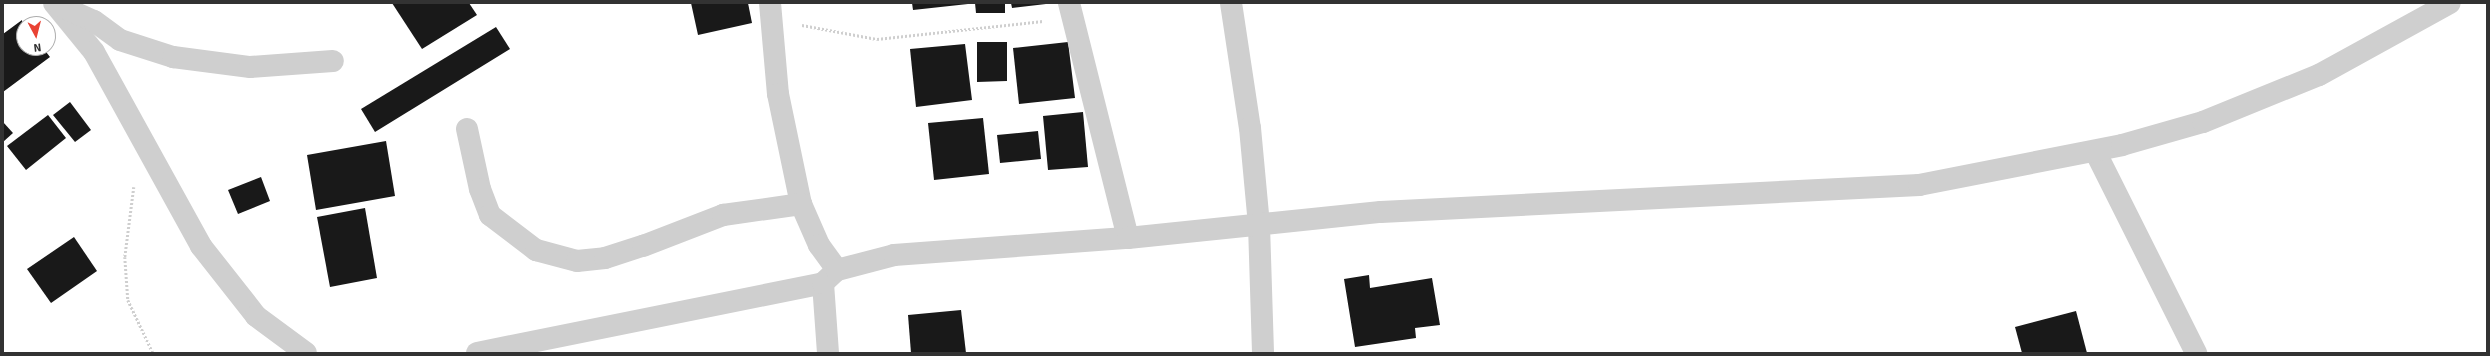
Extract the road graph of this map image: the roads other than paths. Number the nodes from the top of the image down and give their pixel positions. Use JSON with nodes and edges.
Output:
{"nodes":[{"id":1,"x":1231,"y":3,"type":"edge"},
{"id":2,"x":2450,"y":3,"type":"edge"},
{"id":3,"x":55,"y":4,"type":"edge"},
{"id":4,"x":770,"y":10,"type":"edge"},
{"id":5,"x":1069,"y":10,"type":"edge"},
{"id":6,"x":333,"y":61,"type":"dead end"},
{"id":7,"x":467,"y":129,"type":"dead end"},
{"id":8,"x":2095,"y":150,"type":"junction"},
{"id":9,"x":801,"y":204,"type":"junction"},
{"id":10,"x":1258,"y":225,"type":"junction"},
{"id":11,"x":1128,"y":238,"type":"junction"},
{"id":12,"x":830,"y":276,"type":"junction"},
{"id":13,"x":306,"y":353,"type":"edge"},
{"id":14,"x":477,"y":353,"type":"edge"},
{"id":15,"x":828,"y":353,"type":"edge"},
{"id":16,"x":1263,"y":353,"type":"edge"},
{"id":17,"x":2196,"y":353,"type":"edge"}],
"edges":[{"from":1,"to":10,"type":"street"},
{"from":2,"to":8,"type":"street"},
{"from":3,"to":6,"type":"street"},
{"from":3,"to":13,"type":"street"},
{"from":4,"to":9,"type":"street"},
{"from":5,"to":11,"type":"street"},
{"from":7,"to":9,"type":"street"},
{"from":8,"to":10,"type":"street"},
{"from":8,"to":17,"type":"street"},
{"from":9,"to":12,"type":"street"},
{"from":10,"to":11,"type":"street"},
{"from":10,"to":16,"type":"street"},
{"from":11,"to":12,"type":"street"},
{"from":12,"to":14,"type":"street"},
{"from":12,"to":15,"type":"street"}]}
